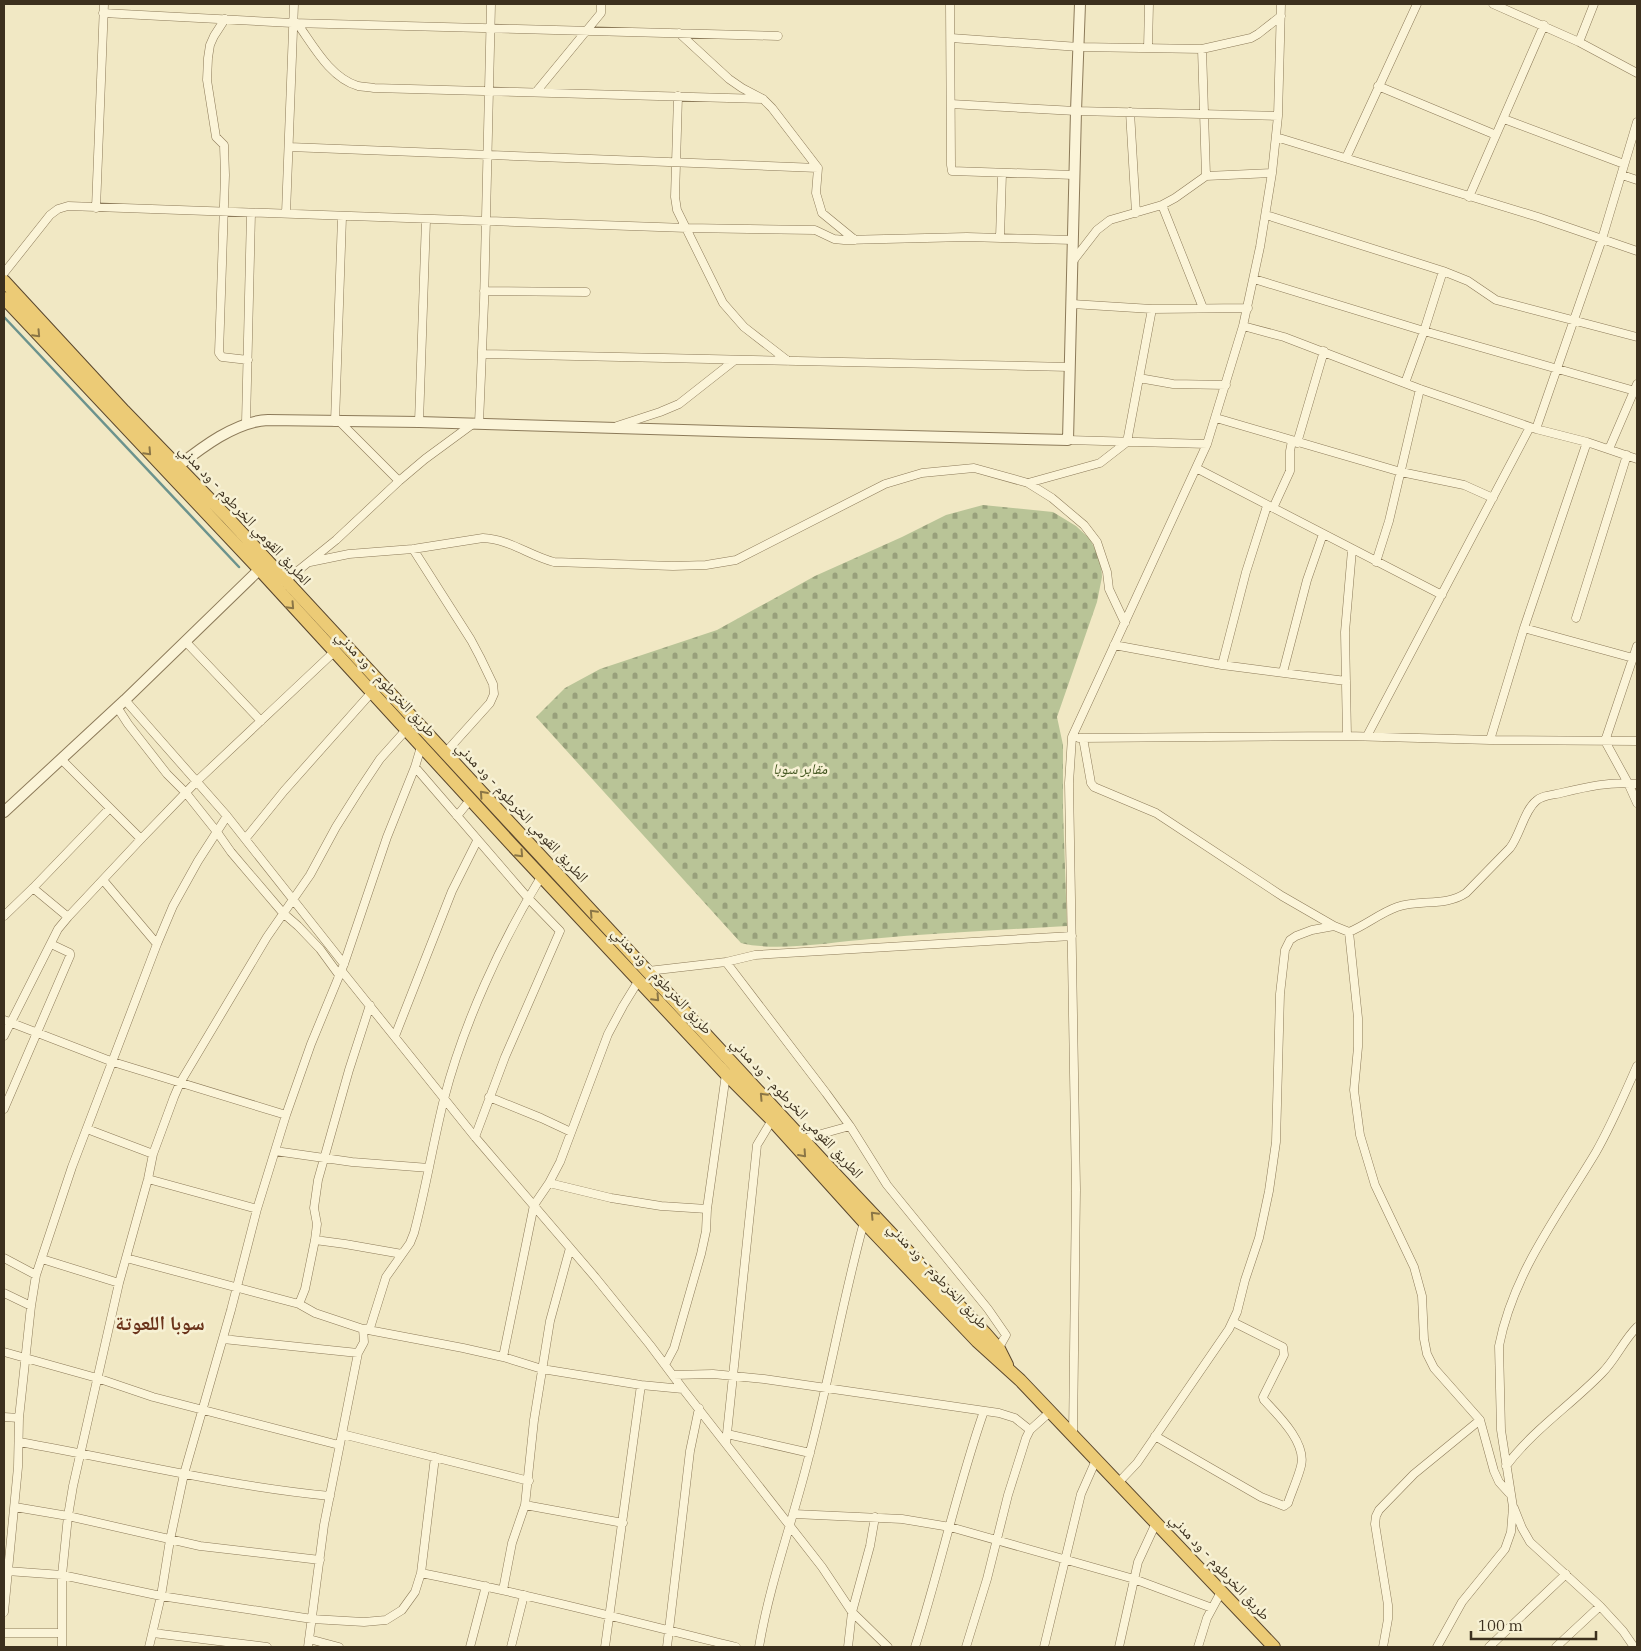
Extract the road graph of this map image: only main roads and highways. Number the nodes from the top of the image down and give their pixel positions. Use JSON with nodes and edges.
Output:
{"nodes":[{"id":1,"x":4,"y":281,"type":"edge"},
{"id":2,"x":4,"y":298,"type":"edge"},
{"id":3,"x":263,"y":566,"type":"junction"},
{"id":4,"x":280,"y":585,"type":"junction"},
{"id":5,"x":644,"y":976,"type":"junction"},
{"id":6,"x":995,"y":1352,"type":"junction"},
{"id":7,"x":1010,"y":1369,"type":"joint"},
{"id":8,"x":1274,"y":1647,"type":"edge"}],
"edges":[{"from":1,"to":3,"type":"highway","name":"الطريق القومي الخرطوم - ود مدني"},
{"from":2,"to":3,"type":"highway","name":"الطريق القومي الخرطوم - ود مدني","one_way":true},
{"from":3,"to":4,"type":"highway","name":"الطريق القومي الخرطوم - ود مدني"},
{"from":5,"to":4,"type":"highway","name":"الطريق القومي الخرطوم - ود مدني","one_way":true},
{"from":4,"to":5,"type":"highway","name":"طريق الخرطوم - ود مدني","one_way":true},
{"from":6,"to":5,"type":"highway","name":"الطريق القومي الخرطوم - ود مدني","one_way":true},
{"from":5,"to":6,"type":"highway","name":"طريق الخرطوم - ود مدني","one_way":true},
{"from":6,"to":7,"type":"highway","name":"الطريق القومي الخرطوم - ود مدني"},
{"from":7,"to":8,"type":"highway","name":"طريق الخرطوم - ود مدني"}]}
